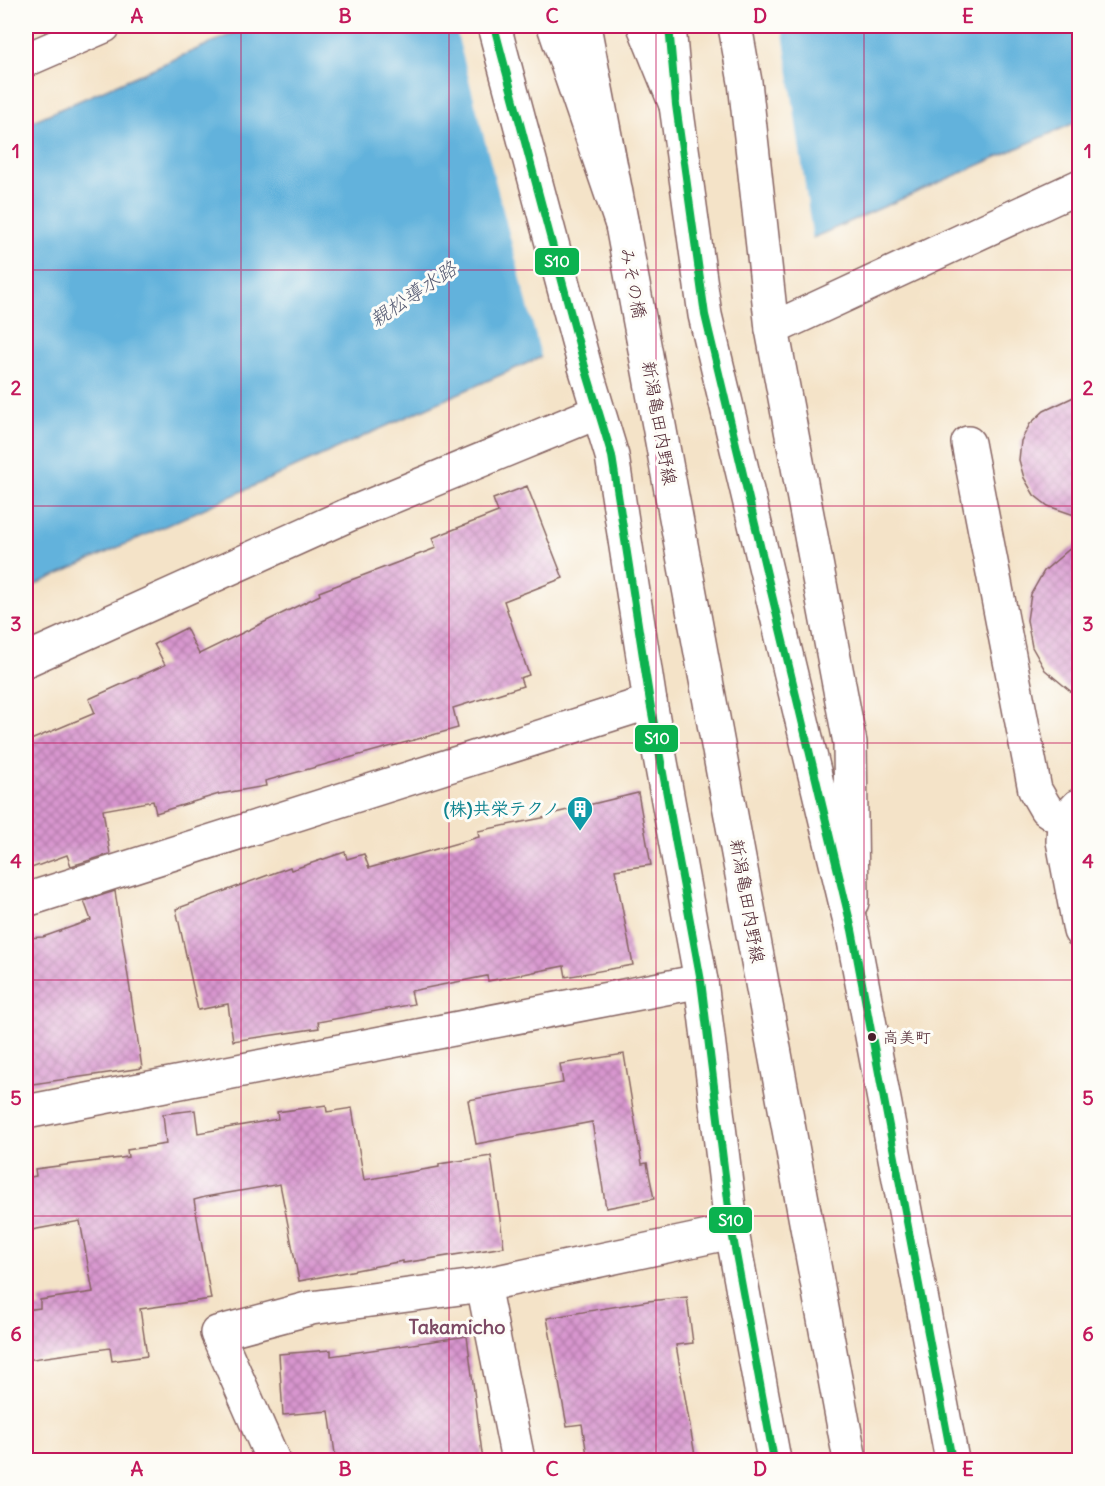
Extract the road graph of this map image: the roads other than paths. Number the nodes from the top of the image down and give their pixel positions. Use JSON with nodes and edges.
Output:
{"nodes":[{"id":1,"x":104,"y":26,"type":"edge"},
{"id":2,"x":494,"y":26,"type":"edge"},
{"id":3,"x":554,"y":26,"type":"edge"},
{"id":4,"x":584,"y":26,"type":"edge"},
{"id":5,"x":644,"y":26,"type":"edge"},
{"id":6,"x":669,"y":26,"type":"edge"},
{"id":7,"x":735,"y":26,"type":"edge"},
{"id":8,"x":26,"y":60,"type":"edge"},
{"id":9,"x":676,"y":105,"type":"junction"},
{"id":10,"x":1080,"y":186,"type":"edge"},
{"id":11,"x":622,"y":225,"type":"junction"},
{"id":12,"x":772,"y":329,"type":"junction"},
{"id":13,"x":644,"y":341,"type":"joint"},
{"id":14,"x":598,"y":412,"type":"junction"},
{"id":15,"x":968,"y":443,"type":"dead end"},
{"id":16,"x":26,"y":660,"type":"edge"},
{"id":17,"x":650,"y":702,"type":"junction"},
{"id":18,"x":1072,"y":813,"type":"edge"},
{"id":19,"x":26,"y":900,"type":"edge"},
{"id":20,"x":852,"y":930,"type":"junction"},
{"id":21,"x":1080,"y":932,"type":"edge"},
{"id":22,"x":701,"y":981,"type":"junction"},
{"id":23,"x":26,"y":1112,"type":"edge"},
{"id":24,"x":732,"y":1232,"type":"junction"},
{"id":25,"x":483,"y":1285,"type":"junction"},
{"id":26,"x":273,"y":1461,"type":"edge"},
{"id":27,"x":518,"y":1461,"type":"edge"},
{"id":28,"x":774,"y":1461,"type":"edge"},
{"id":29,"x":850,"y":1461,"type":"edge"},
{"id":30,"x":952,"y":1461,"type":"edge"}],
"edges":[{"from":1,"to":8,"type":"main road"},
{"from":2,"to":14,"type":"main road"},
{"from":3,"to":11,"type":"main road"},
{"from":4,"to":11,"type":"main road"},
{"from":5,"to":9,"type":"main road"},
{"from":6,"to":9,"type":"main road"},
{"from":7,"to":12,"type":"main road"},
{"from":9,"to":20,"type":"main road"},
{"from":10,"to":12,"type":"main road"},
{"from":11,"to":13,"type":"main road","name":"みその橋"},
{"from":12,"to":20,"type":"main road"},
{"from":13,"to":29,"type":"main road","name":"新潟亀田内野線"},
{"from":14,"to":16,"type":"main road"},
{"from":14,"to":17,"type":"main road"},
{"from":15,"to":18,"type":"main road"},
{"from":17,"to":19,"type":"main road"},
{"from":17,"to":22,"type":"main road"},
{"from":18,"to":21,"type":"main road"},
{"from":20,"to":30,"type":"main road"},
{"from":22,"to":23,"type":"main road"},
{"from":22,"to":24,"type":"main road"},
{"from":24,"to":25,"type":"main road"},
{"from":24,"to":28,"type":"main road"},
{"from":25,"to":26,"type":"main road"},
{"from":25,"to":27,"type":"main road"}]}
